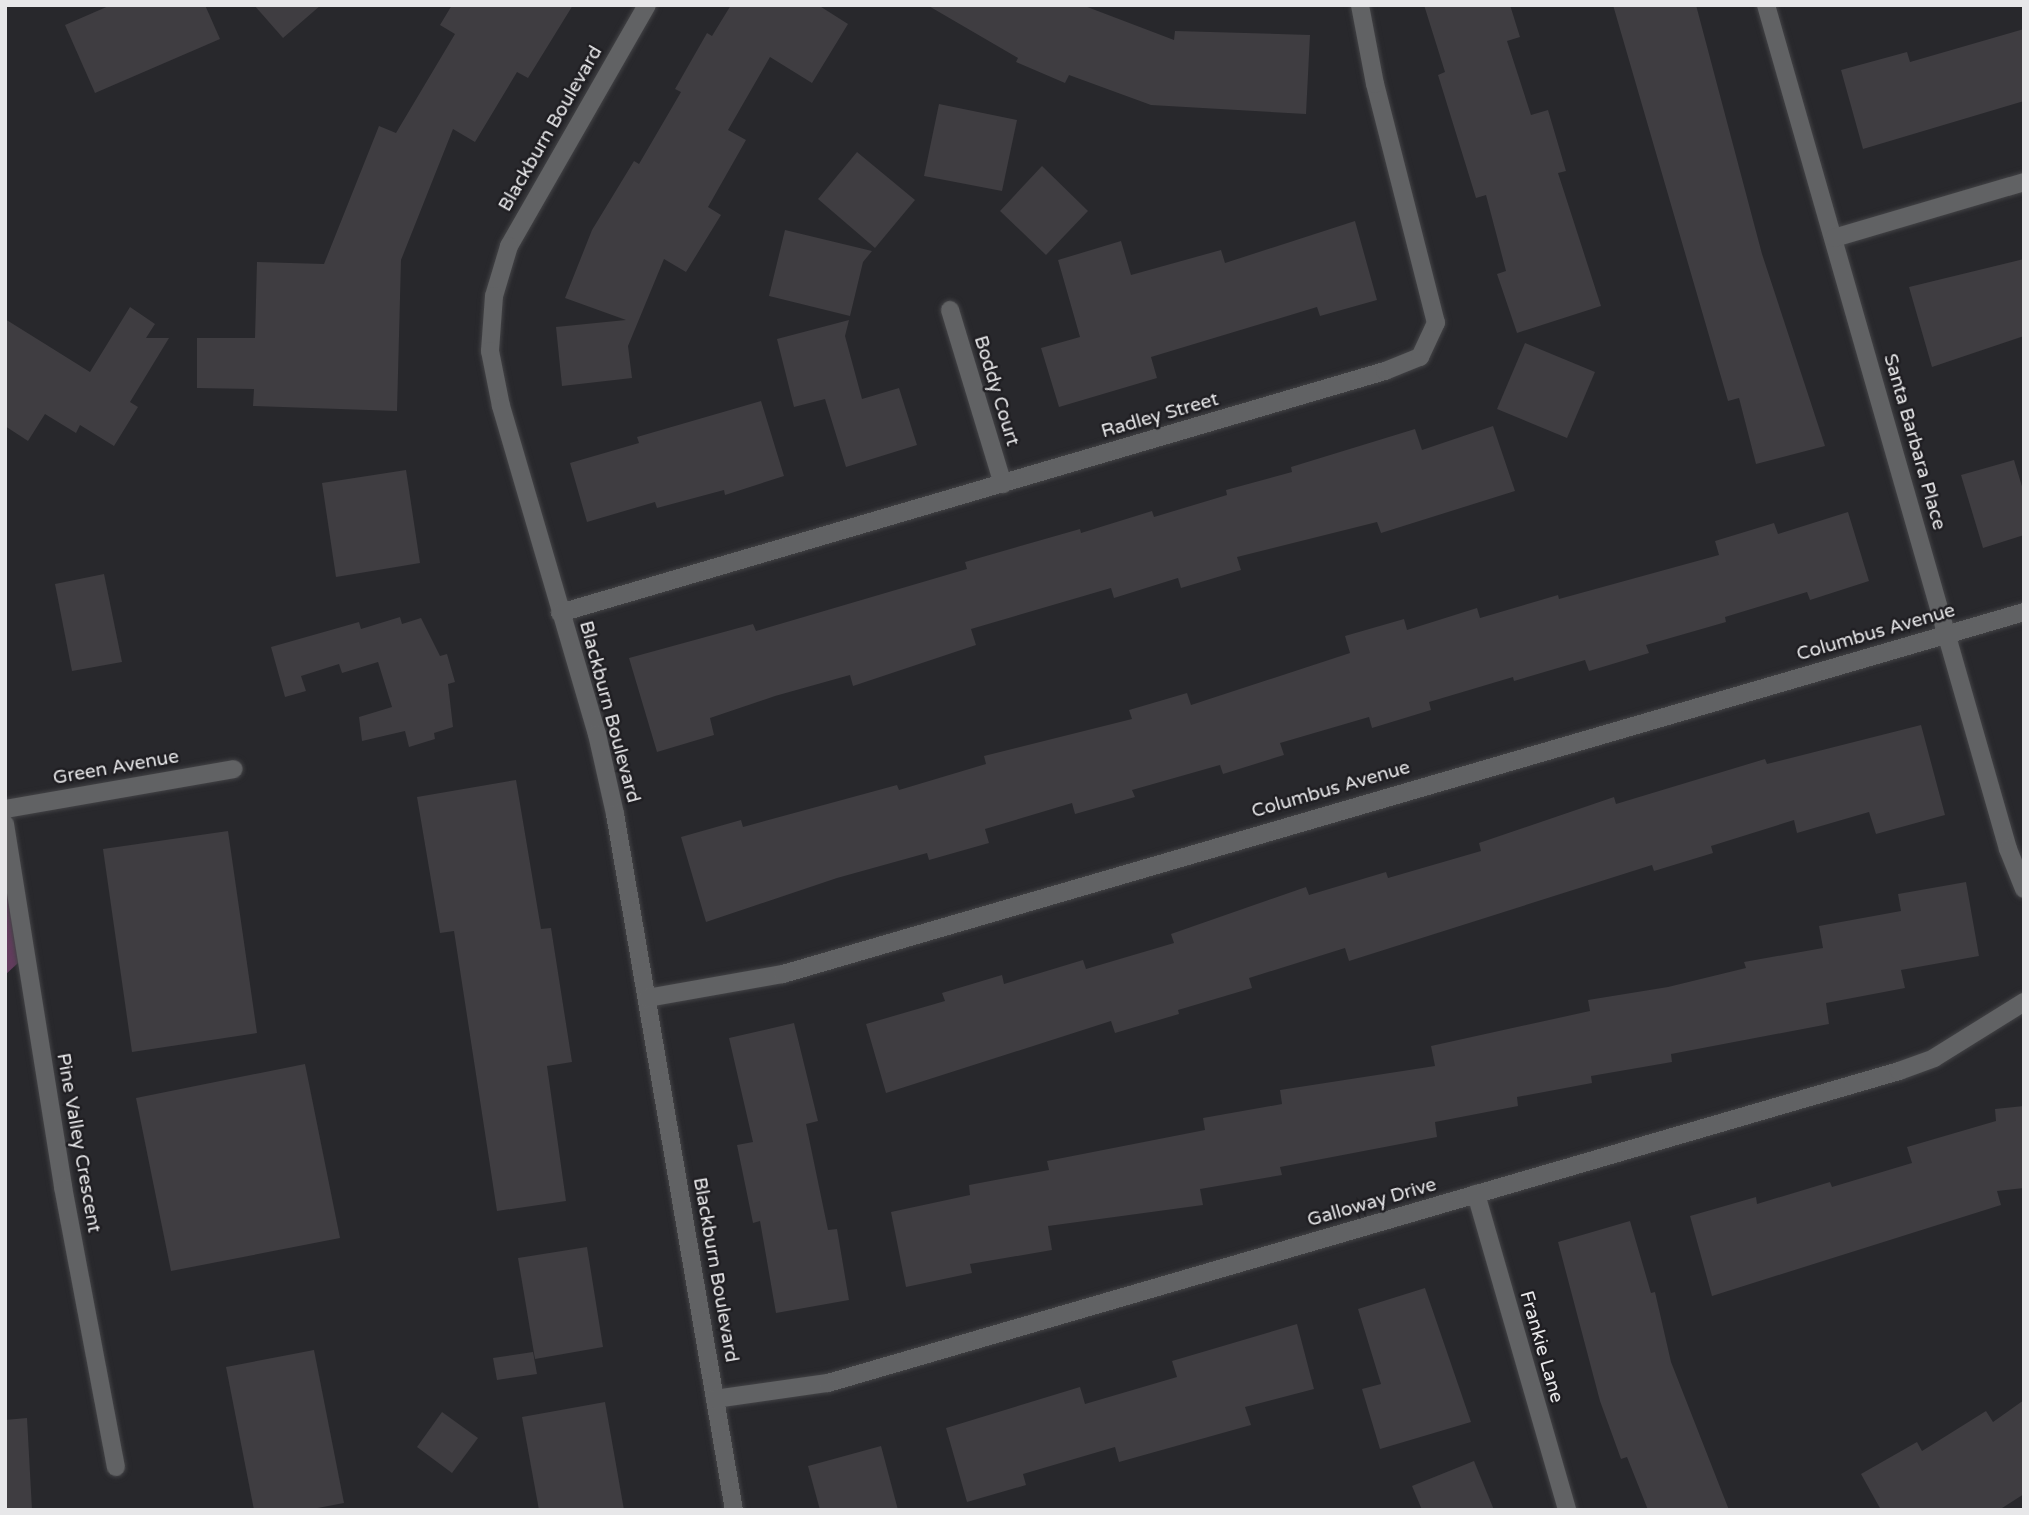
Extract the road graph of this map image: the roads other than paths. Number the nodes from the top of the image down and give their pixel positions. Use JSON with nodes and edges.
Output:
{"nodes":[{"id":1,"x":647,"y":5,"type":"edge"},
{"id":2,"x":1360,"y":5,"type":"edge"},
{"id":3,"x":1766,"y":5,"type":"edge"},
{"id":4,"x":2024,"y":183,"type":"edge"},
{"id":5,"x":1834,"y":238,"type":"junction"},
{"id":6,"x":950,"y":310,"type":"dead end"},
{"id":7,"x":1003,"y":484,"type":"junction"},
{"id":8,"x":2024,"y":612,"type":"edge"},
{"id":9,"x":560,"y":613,"type":"junction"},
{"id":10,"x":1950,"y":635,"type":"junction"},
{"id":11,"x":234,"y":769,"type":"dead end"},
{"id":12,"x":5,"y":808,"type":"edge"},
{"id":13,"x":5,"y":824,"type":"edge"},
{"id":14,"x":2024,"y":889,"type":"edge"},
{"id":15,"x":647,"y":998,"type":"junction"},
{"id":16,"x":2024,"y":1002,"type":"edge"},
{"id":17,"x":1476,"y":1194,"type":"junction"},
{"id":18,"x":715,"y":1399,"type":"junction"},
{"id":19,"x":116,"y":1467,"type":"dead end"},
{"id":20,"x":734,"y":1510,"type":"edge"},
{"id":21,"x":1567,"y":1510,"type":"edge"}],
"edges":[{"from":1,"to":9,"type":"street","name":"Blackburn Boulevard"},
{"from":2,"to":7,"type":"street","name":"Radley Street"},
{"from":3,"to":5,"type":"street","name":"Santa Barbara Place"},
{"from":4,"to":5,"type":"street"},
{"from":5,"to":10,"type":"street","name":"Santa Barbara Place"},
{"from":6,"to":7,"type":"street","name":"Boddy Court"},
{"from":7,"to":9,"type":"street","name":"Radley Street"},
{"from":8,"to":10,"type":"street","name":"Columbus Avenue"},
{"from":9,"to":15,"type":"street","name":"Blackburn Boulevard"},
{"from":10,"to":14,"type":"street","name":"Santa Barbara Place"},
{"from":10,"to":15,"type":"street","name":"Columbus Avenue"},
{"from":11,"to":12,"type":"street","name":"Green Avenue"},
{"from":13,"to":19,"type":"street","name":"Pine Valley Crescent"},
{"from":15,"to":18,"type":"street","name":"Blackburn Boulevard"},
{"from":16,"to":17,"type":"street","name":"Galloway Drive"},
{"from":17,"to":18,"type":"street","name":"Galloway Drive"},
{"from":17,"to":21,"type":"street","name":"Frankie Lane"},
{"from":18,"to":20,"type":"street","name":"Blackburn Boulevard"}]}
